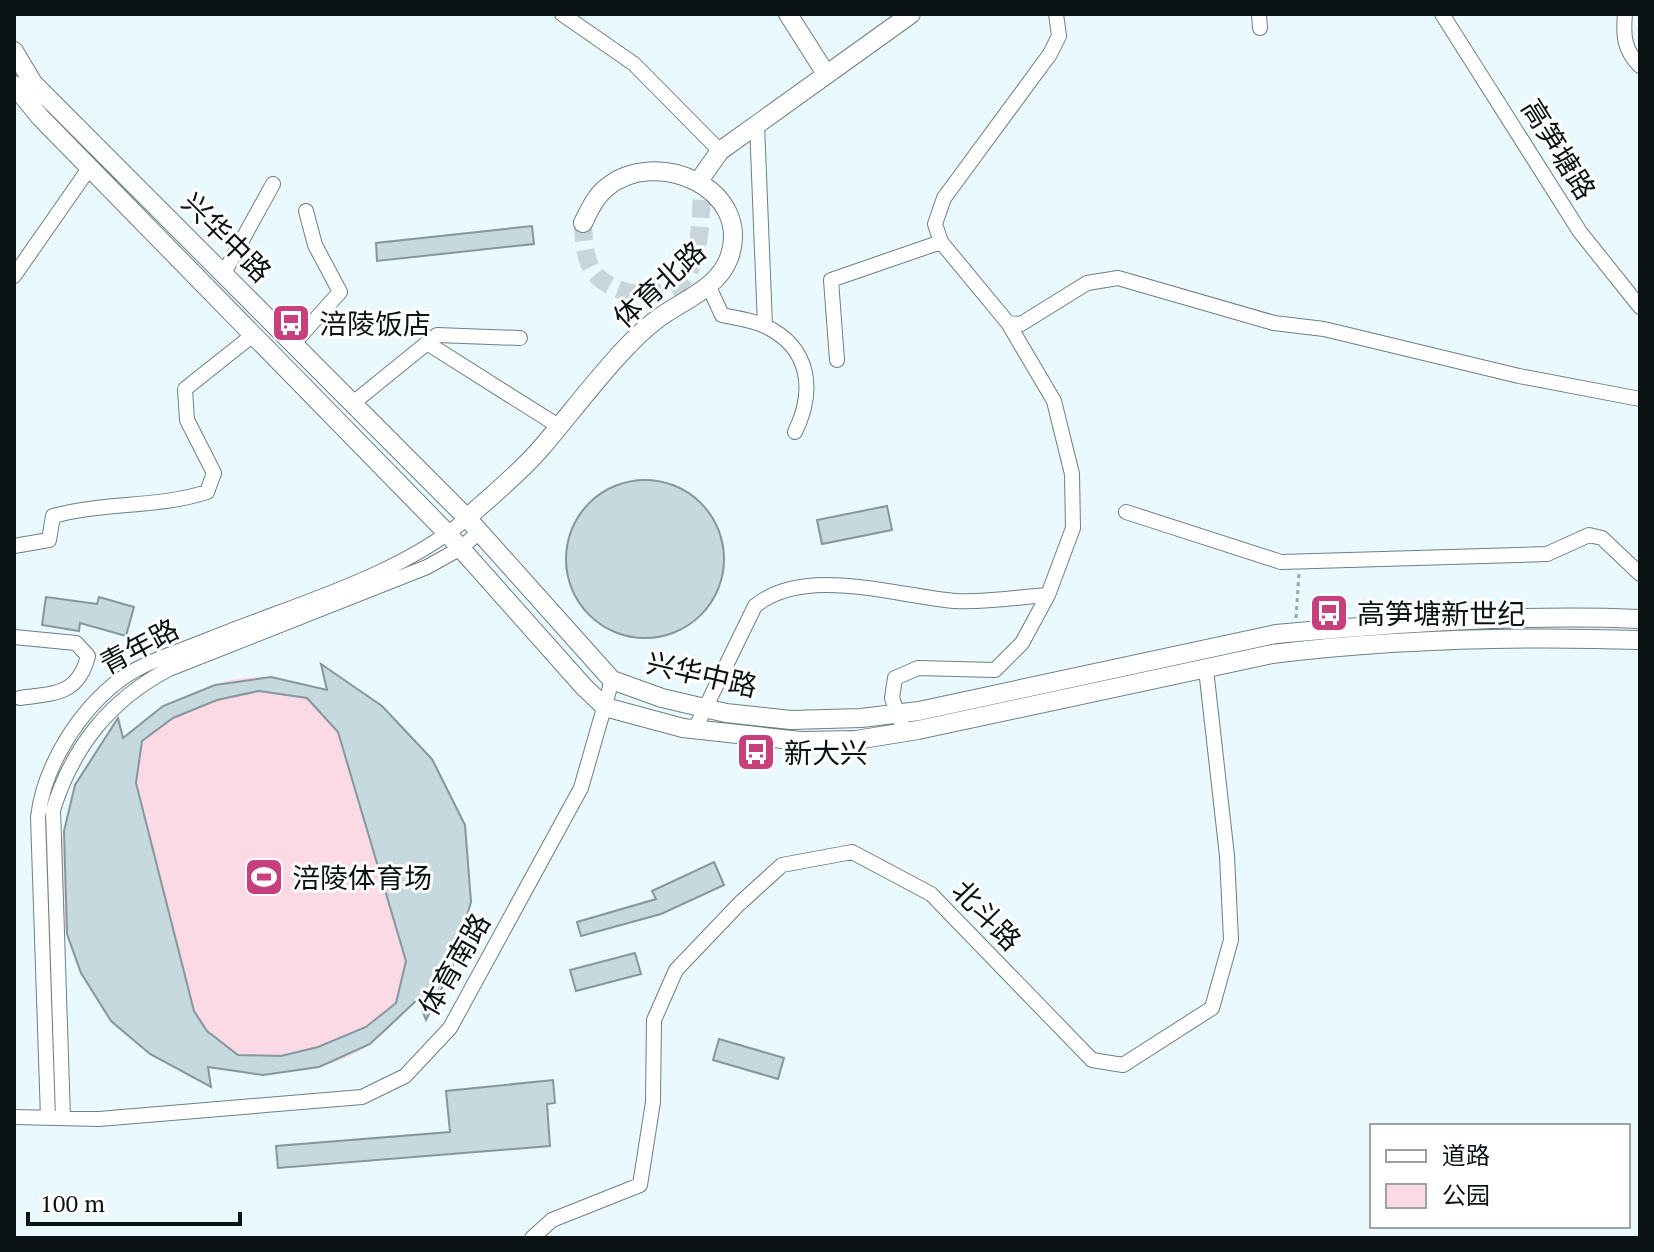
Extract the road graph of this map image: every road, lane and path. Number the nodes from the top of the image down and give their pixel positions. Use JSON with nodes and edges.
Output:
{"nodes":[{"id":1,"x":562,"y":14,"type":"edge"},
{"id":2,"x":788,"y":14,"type":"edge"},
{"id":3,"x":911,"y":14,"type":"edge"},
{"id":4,"x":1056,"y":14,"type":"edge"},
{"id":5,"x":1442,"y":14,"type":"edge"},
{"id":6,"x":1625,"y":14,"type":"edge"},
{"id":7,"x":14,"y":51,"type":"edge"},
{"id":8,"x":1640,"y":66,"type":"edge"},
{"id":9,"x":826,"y":74,"type":"junction"},
{"id":10,"x":14,"y":85,"type":"edge"},
{"id":11,"x":757,"y":124,"type":"junction"},
{"id":12,"x":720,"y":151,"type":"junction"},
{"id":13,"x":90,"y":167,"type":"junction"},
{"id":14,"x":703,"y":175,"type":"tunnel mouth"},
{"id":15,"x":273,"y":184,"type":"dead end"},
{"id":16,"x":306,"y":211,"type":"dead end"},
{"id":17,"x":583,"y":223,"type":"tunnel mouth"},
{"id":18,"x":941,"y":242,"type":"junction"},
{"id":19,"x":224,"y":273,"type":"junction"},
{"id":20,"x":14,"y":276,"type":"edge"},
{"id":21,"x":708,"y":285,"type":"junction"},
{"id":22,"x":1640,"y":307,"type":"edge"},
{"id":23,"x":1008,"y":323,"type":"junction"},
{"id":24,"x":765,"y":326,"type":"junction"},
{"id":25,"x":253,"y":335,"type":"junction"},
{"id":26,"x":520,"y":338,"type":"dead end"},
{"id":27,"x":294,"y":343,"type":"junction"},
{"id":28,"x":427,"y":343,"type":"junction"},
{"id":29,"x":837,"y":360,"type":"dead end"},
{"id":30,"x":1640,"y":399,"type":"edge"},
{"id":31,"x":353,"y":403,"type":"junction"},
{"id":32,"x":560,"y":427,"type":"junction"},
{"id":33,"x":795,"y":432,"type":"dead end"},
{"id":34,"x":1126,"y":512,"type":"dead end"},
{"id":35,"x":474,"y":525,"type":"junction"},
{"id":36,"x":454,"y":541,"type":"junction"},
{"id":37,"x":14,"y":546,"type":"edge"},
{"id":38,"x":1299,"y":561,"type":"junction"},
{"id":39,"x":1640,"y":574,"type":"edge"},
{"id":40,"x":1048,"y":595,"type":"junction"},
{"id":41,"x":1640,"y":619,"type":"edge"},
{"id":42,"x":1295,"y":633,"type":"junction"},
{"id":43,"x":14,"y":637,"type":"edge"},
{"id":44,"x":1640,"y":640,"type":"edge"},
{"id":45,"x":1206,"y":669,"type":"junction"},
{"id":46,"x":612,"y":680,"type":"junction"},
{"id":47,"x":20,"y":698,"type":"dead end"},
{"id":48,"x":605,"y":707,"type":"junction"},
{"id":49,"x":705,"y":708,"type":"junction"},
{"id":50,"x":899,"y":714,"type":"junction"},
{"id":51,"x":695,"y":729,"type":"junction"},
{"id":52,"x":903,"y":733,"type":"junction"},
{"id":53,"x":14,"y":1117,"type":"edge"},
{"id":54,"x":56,"y":1118,"type":"junction"},
{"id":55,"x":532,"y":1238,"type":"edge"}],
"edges":[{"from":1,"to":12,"type":"street"},
{"from":2,"to":9,"type":"main road"},
{"from":3,"to":9,"type":"main road"},
{"from":4,"to":18,"type":"street"},
{"from":5,"to":22,"type":"street","name":"高笋塘路"},
{"from":6,"to":8,"type":"street"},
{"from":7,"to":19,"type":"main road","name":"兴华中路"},
{"from":9,"to":11,"type":"main road"},
{"from":10,"to":13,"type":"main road"},
{"from":11,"to":12,"type":"main road"},
{"from":11,"to":24,"type":"street"},
{"from":12,"to":14,"type":"main road"},
{"from":13,"to":20,"type":"street"},
{"from":13,"to":25,"type":"main road"},
{"from":15,"to":19,"type":"street"},
{"from":16,"to":27,"type":"street"},
{"from":17,"to":21,"type":"main road","name":"体育北路"},
{"from":18,"to":23,"type":"street"},
{"from":18,"to":29,"type":"street"},
{"from":19,"to":27,"type":"main road","name":"兴华中路"},
{"from":21,"to":24,"type":"street"},
{"from":21,"to":32,"type":"main road","name":"体育北路"},
{"from":23,"to":30,"type":"street"},
{"from":23,"to":40,"type":"street"},
{"from":24,"to":33,"type":"street"},
{"from":25,"to":36,"type":"main road"},
{"from":25,"to":37,"type":"street"},
{"from":26,"to":28,"type":"street"},
{"from":27,"to":31,"type":"main road","name":"兴华中路"},
{"from":28,"to":31,"type":"street"},
{"from":28,"to":32,"type":"street"},
{"from":31,"to":35,"type":"main road","name":"兴华中路"},
{"from":32,"to":35,"type":"main road","name":"体育北路"},
{"from":34,"to":38,"type":"street"},
{"from":35,"to":36,"type":"street","name":"青年路"},
{"from":35,"to":46,"type":"main road","name":"兴华中路"},
{"from":36,"to":48,"type":"main road"},
{"from":36,"to":54,"type":"street","name":"青年路"},
{"from":38,"to":39,"type":"street"},
{"from":38,"to":42,"type":"path"},
{"from":40,"to":49,"type":"street"},
{"from":40,"to":50,"type":"street"},
{"from":41,"to":42,"type":"main road","name":"兴华中路"},
{"from":42,"to":50,"type":"main road","name":"兴华中路"},
{"from":43,"to":47,"type":"street"},
{"from":44,"to":45,"type":"main road"},
{"from":45,"to":52,"type":"main road"},
{"from":45,"to":55,"type":"street","name":"北斗路"},
{"from":46,"to":48,"type":"street","name":"体育南路"},
{"from":46,"to":49,"type":"main road","name":"兴华中路"},
{"from":48,"to":51,"type":"main road"},
{"from":48,"to":54,"type":"street","name":"体育南路"},
{"from":49,"to":50,"type":"main road","name":"兴华中路"},
{"from":49,"to":51,"type":"street"},
{"from":50,"to":52,"type":"street"},
{"from":51,"to":52,"type":"main road"},
{"from":53,"to":54,"type":"street","name":"体育南路"}]}
